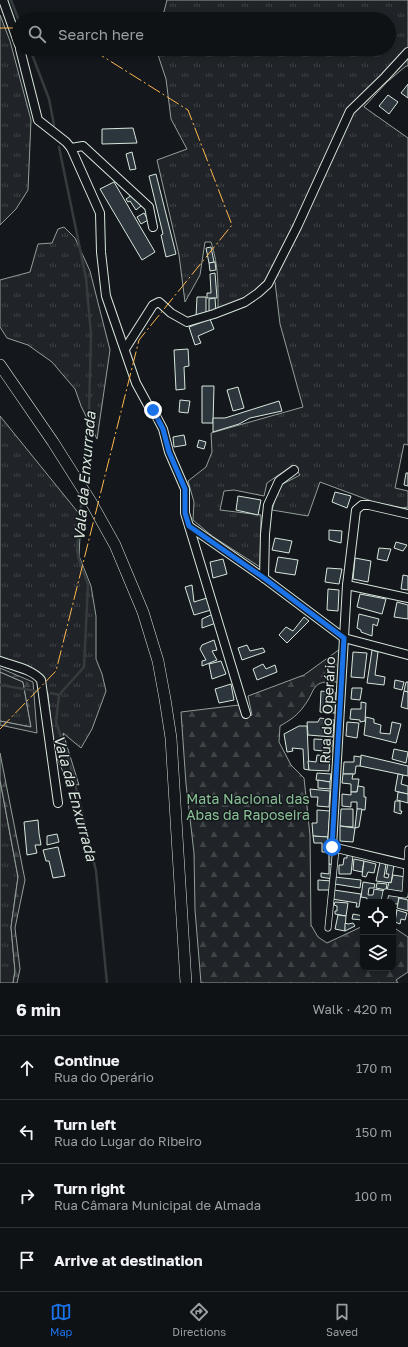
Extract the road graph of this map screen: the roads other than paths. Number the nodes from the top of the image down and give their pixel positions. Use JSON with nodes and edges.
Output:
{"nodes":[{"id":1,"x":3,"y":0,"type":"edge"},
{"id":2,"x":12,"y":26,"type":"edge"},
{"id":3,"x":408,"y":52,"type":"edge"},
{"id":4,"x":22,"y":56,"type":"edge"},
{"id":5,"x":71,"y":148,"type":"junction"},
{"id":6,"x":153,"y":227,"type":"dead end"},
{"id":7,"x":125,"y":349,"type":"junction"},
{"id":8,"x":0,"y":365,"type":"edge"},
{"id":9,"x":294,"y":470,"type":"dead end"},
{"id":10,"x":408,"y":514,"type":"edge"},
{"id":11,"x":189,"y":526,"type":"junction"},
{"id":12,"x":264,"y":578,"type":"junction"},
{"id":13,"x":347,"y":585,"type":"junction"},
{"id":14,"x":408,"y":598,"type":"edge"},
{"id":15,"x":344,"y":638,"type":"junction"},
{"id":16,"x":408,"y":655,"type":"edge"},
{"id":17,"x":0,"y":662,"type":"edge"},
{"id":18,"x":246,"y":714,"type":"dead end"},
{"id":19,"x":58,"y":803,"type":"dead end"},
{"id":20,"x":334,"y":848,"type":"junction"},
{"id":21,"x":408,"y":849,"type":"edge"},
{"id":22,"x":407,"y":865,"type":"edge"},
{"id":23,"x":385,"y":899,"type":"edge"},
{"id":24,"x":328,"y":928,"type":"dead end"},
{"id":25,"x":186,"y":983,"type":"edge"}],
"edges":[{"from":1,"to":2,"type":"street"},
{"from":3,"to":7,"type":"street"},
{"from":4,"to":5,"type":"street"},
{"from":5,"to":6,"type":"street"},
{"from":5,"to":7,"type":"street"},
{"from":7,"to":11,"type":"street"},
{"from":8,"to":25,"type":"main road"},
{"from":9,"to":12,"type":"street"},
{"from":10,"to":13,"type":"street","name":"Rua do Operário"},
{"from":11,"to":12,"type":"street"},
{"from":11,"to":18,"type":"street"},
{"from":12,"to":15,"type":"street"},
{"from":13,"to":14,"type":"street"},
{"from":13,"to":15,"type":"street","name":"Rua do Operário"},
{"from":15,"to":16,"type":"street"},
{"from":15,"to":20,"type":"street","name":"Rua do Operário"},
{"from":17,"to":19,"type":"street"},
{"from":20,"to":22,"type":"street"},
{"from":20,"to":24,"type":"street"},
{"from":21,"to":22,"type":"street"},
{"from":22,"to":23,"type":"street"}]}
